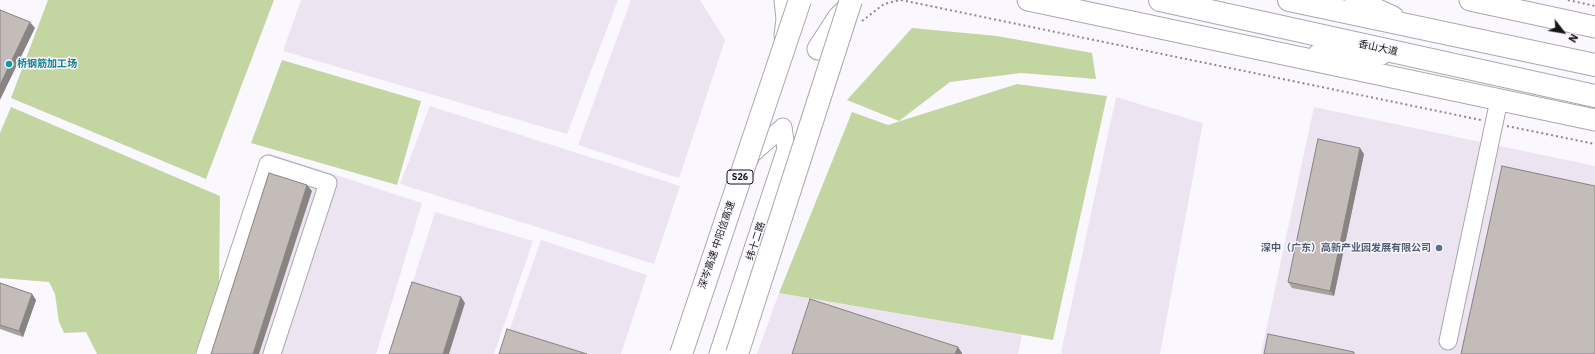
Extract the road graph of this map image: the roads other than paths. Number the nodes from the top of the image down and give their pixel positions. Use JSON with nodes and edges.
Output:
{"nodes":[{"id":1,"x":785,"y":0,"type":"edge"},
{"id":2,"x":800,"y":0,"type":"edge"},
{"id":3,"x":851,"y":0,"type":"edge"},
{"id":4,"x":856,"y":0,"type":"edge"},
{"id":5,"x":1028,"y":0,"type":"edge"},
{"id":6,"x":1160,"y":0,"type":"edge"},
{"id":7,"x":1289,"y":0,"type":"edge"},
{"id":8,"x":1356,"y":0,"type":"edge"},
{"id":9,"x":1470,"y":0,"type":"edge"},
{"id":10,"x":1411,"y":26,"type":"junction"},
{"id":11,"x":1595,"y":26,"type":"edge"},
{"id":12,"x":818,"y":49,"type":"dead end"},
{"id":13,"x":1278,"y":54,"type":"junction"},
{"id":14,"x":1404,"y":54,"type":"junction"},
{"id":15,"x":783,"y":56,"type":"dead end"},
{"id":16,"x":1595,"y":65,"type":"edge"},
{"id":17,"x":1595,"y":96,"type":"edge"},
{"id":18,"x":1499,"y":100,"type":"junction"},
{"id":19,"x":1595,"y":120,"type":"edge"},
{"id":20,"x":1448,"y":341,"type":"dead end"},
{"id":21,"x":205,"y":354,"type":"edge"},
{"id":22,"x":272,"y":354,"type":"edge"},
{"id":23,"x":681,"y":354,"type":"edge"},
{"id":24,"x":686,"y":354,"type":"edge"},
{"id":25,"x":718,"y":354,"type":"edge"},
{"id":26,"x":736,"y":354,"type":"edge"}],
"edges":[{"from":1,"to":15,"type":"main road"},
{"from":2,"to":23,"type":"highway","name":"深岑高速 中阳信高速","number":"S26","bridge":true},
{"from":3,"to":26,"type":"highway","bridge":true},
{"from":4,"to":12,"type":"main road"},
{"from":5,"to":13,"type":"main road"},
{"from":6,"to":14,"type":"highway","name":"香山大道"},
{"from":7,"to":10,"type":"highway"},
{"from":8,"to":10,"type":"main road"},
{"from":9,"to":11,"type":"main road"},
{"from":10,"to":16,"type":"highway"},
{"from":13,"to":14,"type":"main road"},
{"from":13,"to":18,"type":"main road"},
{"from":14,"to":17,"type":"highway","name":"香山大道"},
{"from":18,"to":19,"type":"main road"},
{"from":18,"to":20,"type":"street"},
{"from":21,"to":22,"type":"street"},
{"from":24,"to":25,"type":"street","name":"纬十二路"}]}
